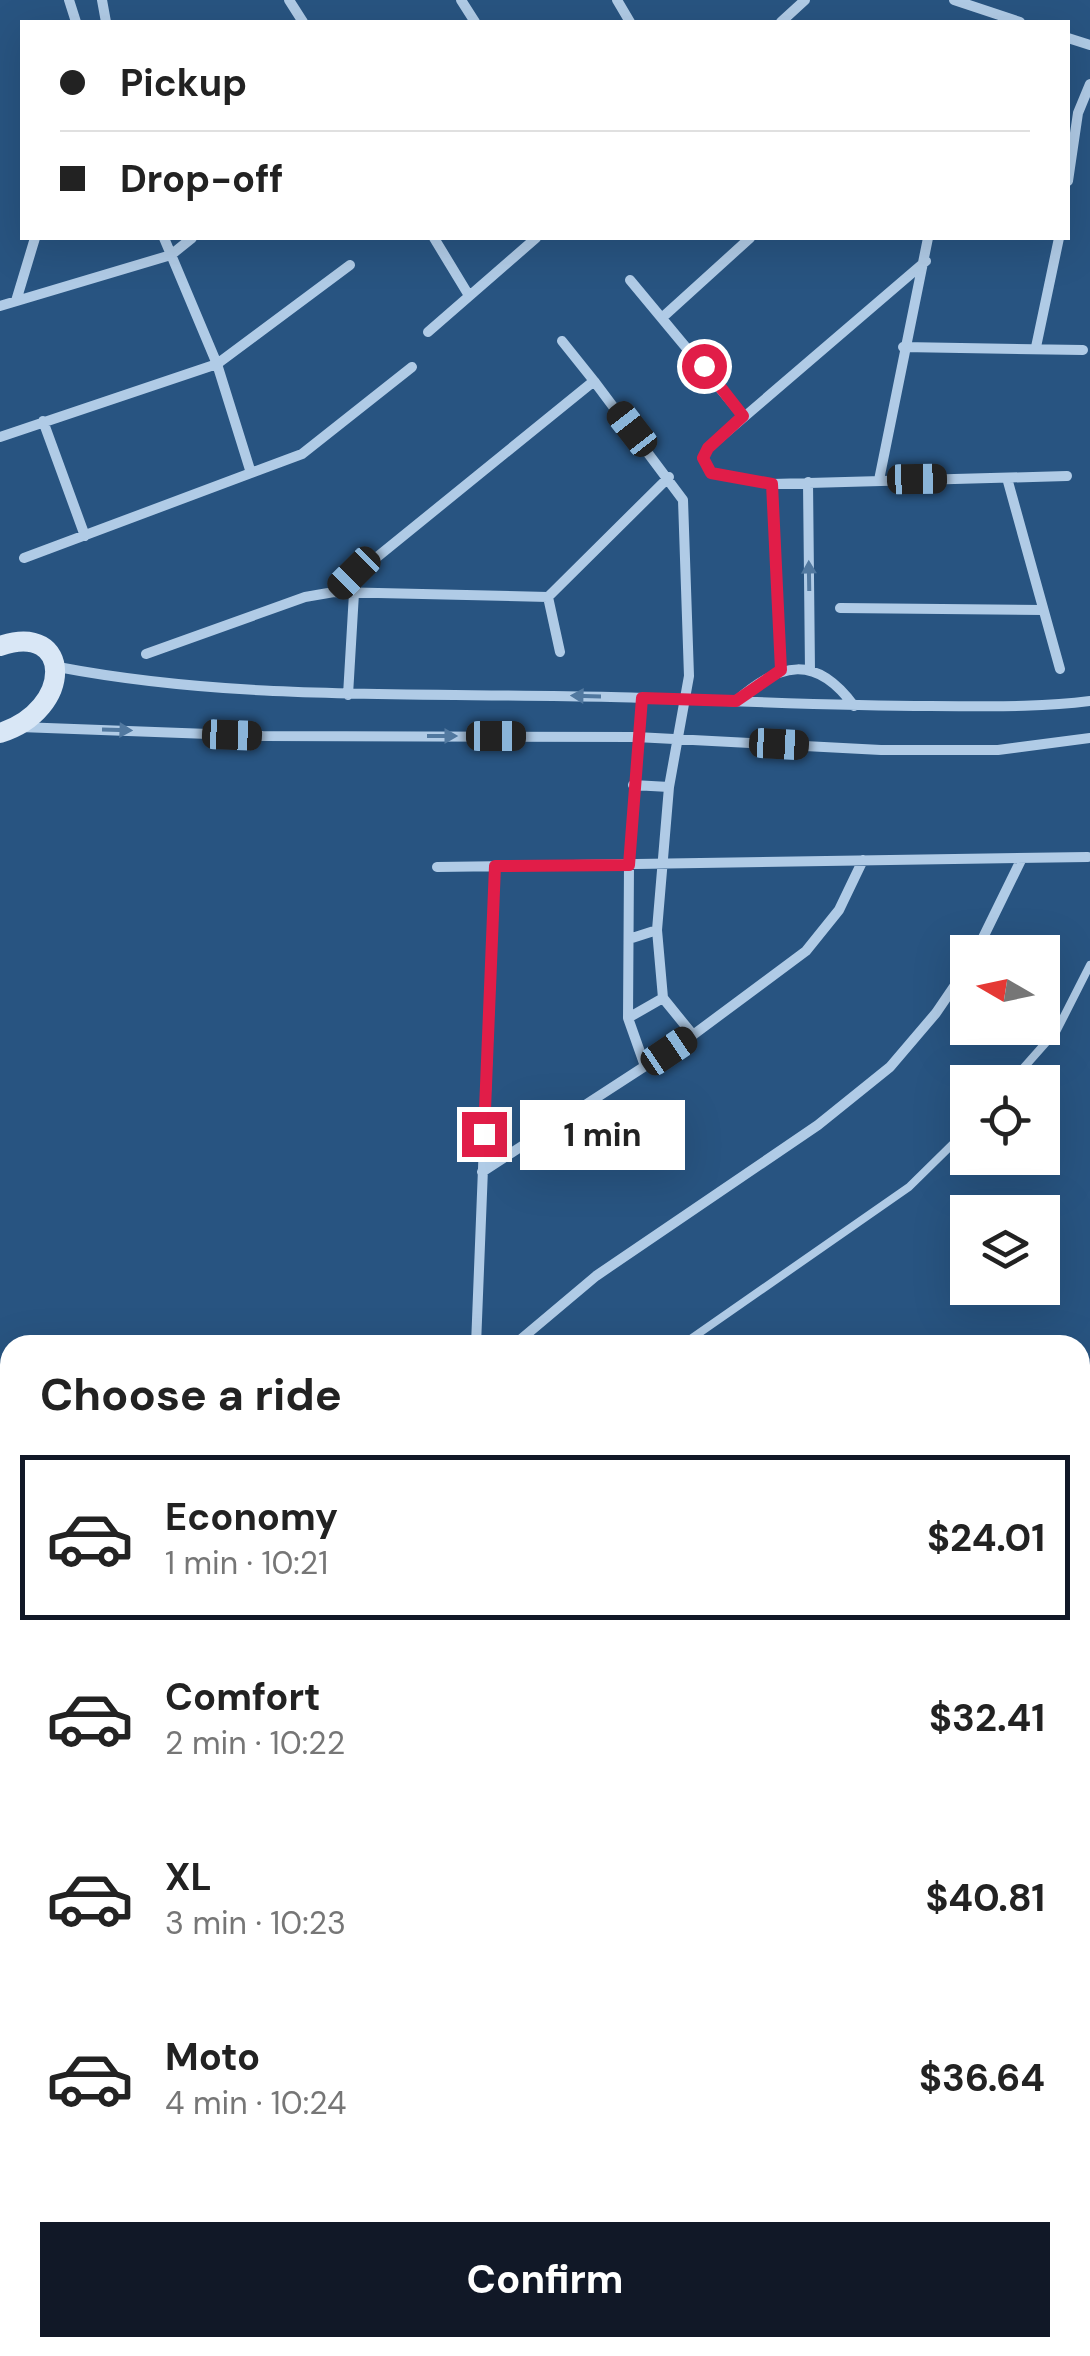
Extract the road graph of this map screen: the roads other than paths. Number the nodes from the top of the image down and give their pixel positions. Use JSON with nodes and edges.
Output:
{"nodes":[{"id":1,"x":786,"y":0,"type":"edge"},
{"id":2,"x":804,"y":0,"type":"edge"},
{"id":3,"x":954,"y":0,"type":"edge"},
{"id":4,"x":979,"y":10,"type":"junction"},
{"id":5,"x":793,"y":12,"type":"junction"},
{"id":6,"x":783,"y":20,"type":"edge"},
{"id":7,"x":973,"y":20,"type":"edge"},
{"id":8,"x":1013,"y":20,"type":"edge"},
{"id":9,"x":1090,"y":84,"type":"edge"},
{"id":10,"x":1070,"y":167,"type":"edge"},
{"id":11,"x":33,"y":240,"type":"edge"},
{"id":12,"x":165,"y":240,"type":"edge"},
{"id":13,"x":190,"y":240,"type":"edge"},
{"id":14,"x":435,"y":240,"type":"edge"},
{"id":15,"x":534,"y":240,"type":"edge"},
{"id":16,"x":748,"y":240,"type":"edge"},
{"id":17,"x":928,"y":240,"type":"edge"},
{"id":18,"x":1059,"y":240,"type":"edge"},
{"id":19,"x":171,"y":255,"type":"junction"},
{"id":20,"x":926,"y":262,"type":"junction"},
{"id":21,"x":350,"y":265,"type":"dead end"},
{"id":22,"x":630,"y":280,"type":"dead end"},
{"id":23,"x":468,"y":294,"type":"junction"},
{"id":24,"x":16,"y":301,"type":"junction"},
{"id":25,"x":0,"y":306,"type":"edge"},
{"id":26,"x":664,"y":316,"type":"junction"},
{"id":27,"x":428,"y":332,"type":"dead end"},
{"id":28,"x":562,"y":341,"type":"dead end"},
{"id":29,"x":903,"y":347,"type":"junction"},
{"id":30,"x":1036,"y":347,"type":"junction"},
{"id":31,"x":1084,"y":350,"type":"dead end"},
{"id":32,"x":217,"y":364,"type":"junction"},
{"id":33,"x":412,"y":367,"type":"dead end"},
{"id":34,"x":594,"y":381,"type":"junction"},
{"id":35,"x":743,"y":416,"type":"junction"},
{"id":36,"x":43,"y":422,"type":"junction"},
{"id":37,"x":0,"y":437,"type":"edge"},
{"id":38,"x":252,"y":473,"type":"junction"},
{"id":39,"x":1067,"y":476,"type":"dead end"},
{"id":40,"x":669,"y":477,"type":"junction"},
{"id":41,"x":1007,"y":478,"type":"junction"},
{"id":42,"x":880,"y":480,"type":"junction"},
{"id":43,"x":808,"y":482,"type":"junction"},
{"id":44,"x":772,"y":484,"type":"junction"},
{"id":45,"x":85,"y":536,"type":"junction"},
{"id":46,"x":24,"y":558,"type":"dead end"},
{"id":47,"x":334,"y":592,"type":"junction"},
{"id":48,"x":354,"y":593,"type":"junction"},
{"id":49,"x":548,"y":598,"type":"junction"},
{"id":50,"x":840,"y":608,"type":"dead end"},
{"id":51,"x":1043,"y":610,"type":"junction"},
{"id":52,"x":5,"y":638,"type":"edge"},
{"id":53,"x":560,"y":652,"type":"dead end"},
{"id":54,"x":146,"y":654,"type":"dead end"},
{"id":55,"x":58,"y":667,"type":"junction"},
{"id":56,"x":1060,"y":669,"type":"dead end"},
{"id":57,"x":781,"y":670,"type":"junction"},
{"id":58,"x":810,"y":671,"type":"junction"},
{"id":59,"x":348,"y":695,"type":"junction"},
{"id":60,"x":642,"y":698,"type":"junction"},
{"id":61,"x":684,"y":700,"type":"junction"},
{"id":62,"x":736,"y":701,"type":"junction"},
{"id":63,"x":1090,"y":701,"type":"edge"},
{"id":64,"x":854,"y":706,"type":"junction"},
{"id":65,"x":10,"y":730,"type":"edge"},
{"id":66,"x":636,"y":737,"type":"junction"},
{"id":67,"x":678,"y":738,"type":"junction"},
{"id":68,"x":1090,"y":738,"type":"edge"},
{"id":69,"x":633,"y":785,"type":"junction"},
{"id":70,"x":669,"y":787,"type":"junction"},
{"id":71,"x":1088,"y":857,"type":"edge"},
{"id":72,"x":1022,"y":858,"type":"junction"},
{"id":73,"x":863,"y":860,"type":"junction"},
{"id":74,"x":664,"y":864,"type":"junction"},
{"id":75,"x":629,"y":865,"type":"junction"},
{"id":76,"x":495,"y":866,"type":"junction"},
{"id":77,"x":437,"y":867,"type":"dead end"},
{"id":78,"x":657,"y":930,"type":"junction"},
{"id":79,"x":984,"y":935,"type":"edge"},
{"id":80,"x":628,"y":939,"type":"junction"},
{"id":81,"x":1090,"y":965,"type":"edge"},
{"id":82,"x":950,"y":992,"type":"edge"},
{"id":83,"x":662,"y":998,"type":"junction"},
{"id":84,"x":628,"y":1018,"type":"junction"},
{"id":85,"x":693,"y":1035,"type":"junction"},
{"id":86,"x":1026,"y":1065,"type":"edge"},
{"id":87,"x":645,"y":1066,"type":"junction"},
{"id":88,"x":950,"y":1147,"type":"edge"},
{"id":89,"x":482,"y":1172,"type":"junction"},
{"id":90,"x":476,"y":1335,"type":"edge"},
{"id":91,"x":526,"y":1335,"type":"edge"},
{"id":92,"x":696,"y":1335,"type":"edge"}],
"edges":[{"from":1,"to":5,"type":"street"},
{"from":2,"to":5,"type":"street"},
{"from":3,"to":4,"type":"street"},
{"from":4,"to":7,"type":"street"},
{"from":4,"to":8,"type":"street"},
{"from":5,"to":6,"type":"street"},
{"from":9,"to":10,"type":"street"},
{"from":11,"to":24,"type":"street"},
{"from":12,"to":19,"type":"street"},
{"from":13,"to":19,"type":"street"},
{"from":14,"to":23,"type":"street"},
{"from":15,"to":23,"type":"street"},
{"from":16,"to":26,"type":"street"},
{"from":17,"to":20,"type":"street"},
{"from":18,"to":30,"type":"street"},
{"from":19,"to":24,"type":"street"},
{"from":19,"to":32,"type":"street"},
{"from":20,"to":29,"type":"street"},
{"from":20,"to":35,"type":"street"},
{"from":21,"to":32,"type":"street"},
{"from":22,"to":26,"type":"street"},
{"from":23,"to":27,"type":"street"},
{"from":24,"to":25,"type":"street"},
{"from":26,"to":35,"type":"street"},
{"from":28,"to":34,"type":"street"},
{"from":29,"to":30,"type":"street"},
{"from":29,"to":42,"type":"street"},
{"from":30,"to":31,"type":"street"},
{"from":32,"to":36,"type":"street"},
{"from":32,"to":38,"type":"street"},
{"from":33,"to":38,"type":"street"},
{"from":34,"to":40,"type":"street"},
{"from":34,"to":47,"type":"street"},
{"from":35,"to":44,"type":"street"},
{"from":36,"to":37,"type":"street"},
{"from":36,"to":45,"type":"street"},
{"from":38,"to":45,"type":"street"},
{"from":39,"to":41,"type":"street"},
{"from":40,"to":49,"type":"street"},
{"from":40,"to":61,"type":"street"},
{"from":41,"to":42,"type":"street"},
{"from":41,"to":51,"type":"street"},
{"from":42,"to":43,"type":"street"},
{"from":43,"to":44,"type":"street"},
{"from":58,"to":43,"type":"street","one_way":true},
{"from":44,"to":57,"type":"street"},
{"from":45,"to":46,"type":"street"},
{"from":47,"to":48,"type":"street"},
{"from":47,"to":54,"type":"street"},
{"from":48,"to":49,"type":"street"},
{"from":48,"to":59,"type":"street"},
{"from":49,"to":53,"type":"street"},
{"from":50,"to":51,"type":"street"},
{"from":51,"to":56,"type":"street"},
{"from":52,"to":55,"type":"street"},
{"from":55,"to":59,"type":"street"},
{"from":55,"to":65,"type":"street"},
{"from":57,"to":58,"type":"street"},
{"from":57,"to":62,"type":"street"},
{"from":58,"to":64,"type":"street"},
{"from":60,"to":59,"type":"street","one_way":true},
{"from":60,"to":61,"type":"street"},
{"from":60,"to":66,"type":"street"},
{"from":61,"to":62,"type":"street"},
{"from":61,"to":67,"type":"street"},
{"from":62,"to":64,"type":"street"},
{"from":63,"to":64,"type":"street"},
{"from":65,"to":66,"type":"street","one_way":true},
{"from":66,"to":67,"type":"street"},
{"from":66,"to":69,"type":"street"},
{"from":67,"to":68,"type":"street"},
{"from":67,"to":70,"type":"street"},
{"from":69,"to":70,"type":"street"},
{"from":69,"to":75,"type":"street"},
{"from":70,"to":74,"type":"street"},
{"from":71,"to":72,"type":"street"},
{"from":72,"to":73,"type":"street"},
{"from":72,"to":79,"type":"street"},
{"from":73,"to":74,"type":"street"},
{"from":73,"to":85,"type":"street"},
{"from":74,"to":75,"type":"street"},
{"from":74,"to":78,"type":"street"},
{"from":75,"to":76,"type":"street"},
{"from":75,"to":80,"type":"street"},
{"from":76,"to":77,"type":"street"},
{"from":76,"to":89,"type":"street"},
{"from":78,"to":80,"type":"street"},
{"from":78,"to":83,"type":"street"},
{"from":80,"to":84,"type":"street"},
{"from":81,"to":86,"type":"lane"},
{"from":82,"to":91,"type":"street"},
{"from":83,"to":84,"type":"street"},
{"from":83,"to":85,"type":"street"},
{"from":84,"to":87,"type":"street"},
{"from":85,"to":87,"type":"street"},
{"from":87,"to":89,"type":"street"},
{"from":88,"to":92,"type":"lane"},
{"from":89,"to":90,"type":"street"}]}
